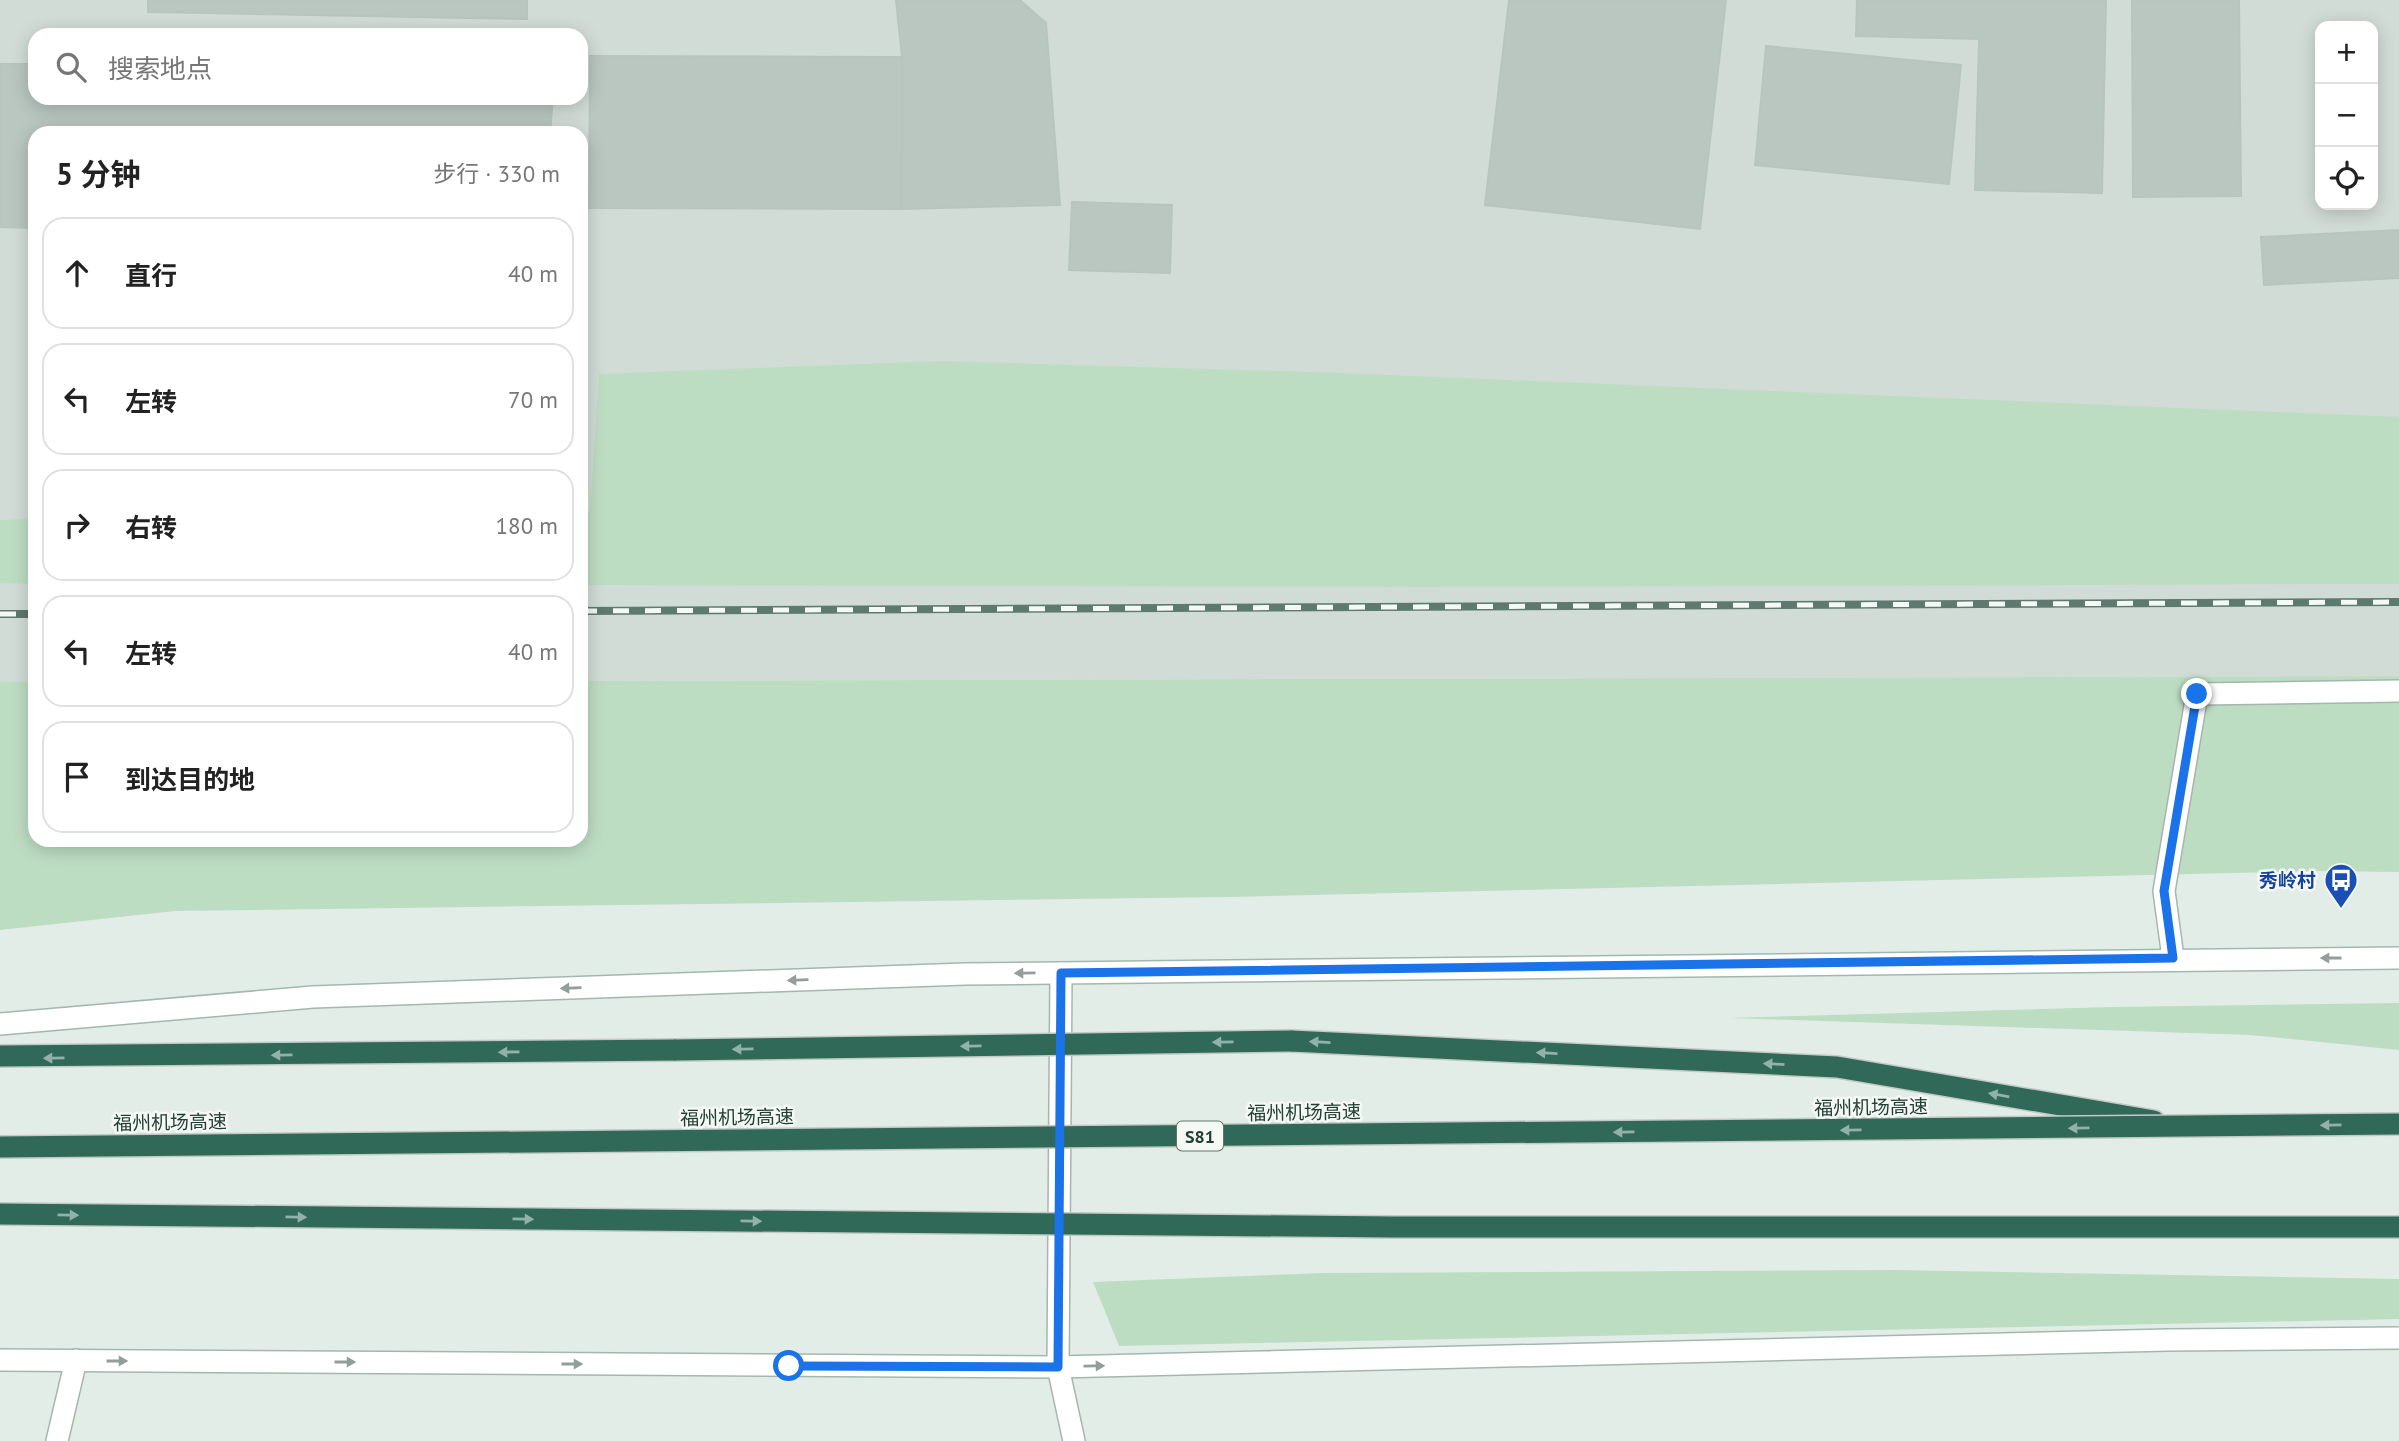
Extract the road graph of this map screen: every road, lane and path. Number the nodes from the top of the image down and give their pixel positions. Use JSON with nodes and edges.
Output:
{"nodes":[{"id":1,"x":2399,"y":691,"type":"edge"},
{"id":2,"x":2173,"y":958,"type":"junction"},
{"id":3,"x":2399,"y":958,"type":"edge"},
{"id":4,"x":1061,"y":973,"type":"junction"},
{"id":5,"x":0,"y":1024,"type":"edge"},
{"id":6,"x":0,"y":1056,"type":"edge"},
{"id":7,"x":2399,"y":1124,"type":"edge"},
{"id":8,"x":2187,"y":1126,"type":"junction"},
{"id":9,"x":0,"y":1147,"type":"edge"},
{"id":10,"x":0,"y":1214,"type":"edge"},
{"id":11,"x":2399,"y":1227,"type":"edge"},
{"id":12,"x":2399,"y":1338,"type":"edge"},
{"id":13,"x":0,"y":1360,"type":"edge"},
{"id":14,"x":76,"y":1360,"type":"junction"},
{"id":15,"x":1058,"y":1367,"type":"junction"},
{"id":16,"x":57,"y":1441,"type":"edge"},
{"id":17,"x":1074,"y":1441,"type":"edge"}],
"edges":[{"from":1,"to":2,"type":"main road"},
{"from":3,"to":2,"type":"main road","one_way":true},
{"from":2,"to":4,"type":"main road"},
{"from":4,"to":5,"type":"main road","one_way":true},
{"from":4,"to":15,"type":"main road"},
{"from":8,"to":6,"type":"highway","one_way":true,"bridge":true},
{"from":7,"to":8,"type":"highway","name":"福州机场高速","number":"S81","one_way":true,"bridge":true},
{"from":8,"to":9,"type":"highway","name":"福州机场高速","number":"S81","one_way":true,"bridge":true},
{"from":10,"to":11,"type":"highway","one_way":true,"bridge":true},
{"from":15,"to":12,"type":"main road","one_way":true},
{"from":13,"to":14,"type":"main road"},
{"from":14,"to":15,"type":"main road","one_way":true},
{"from":14,"to":16,"type":"main road"},
{"from":15,"to":17,"type":"main road"}]}
